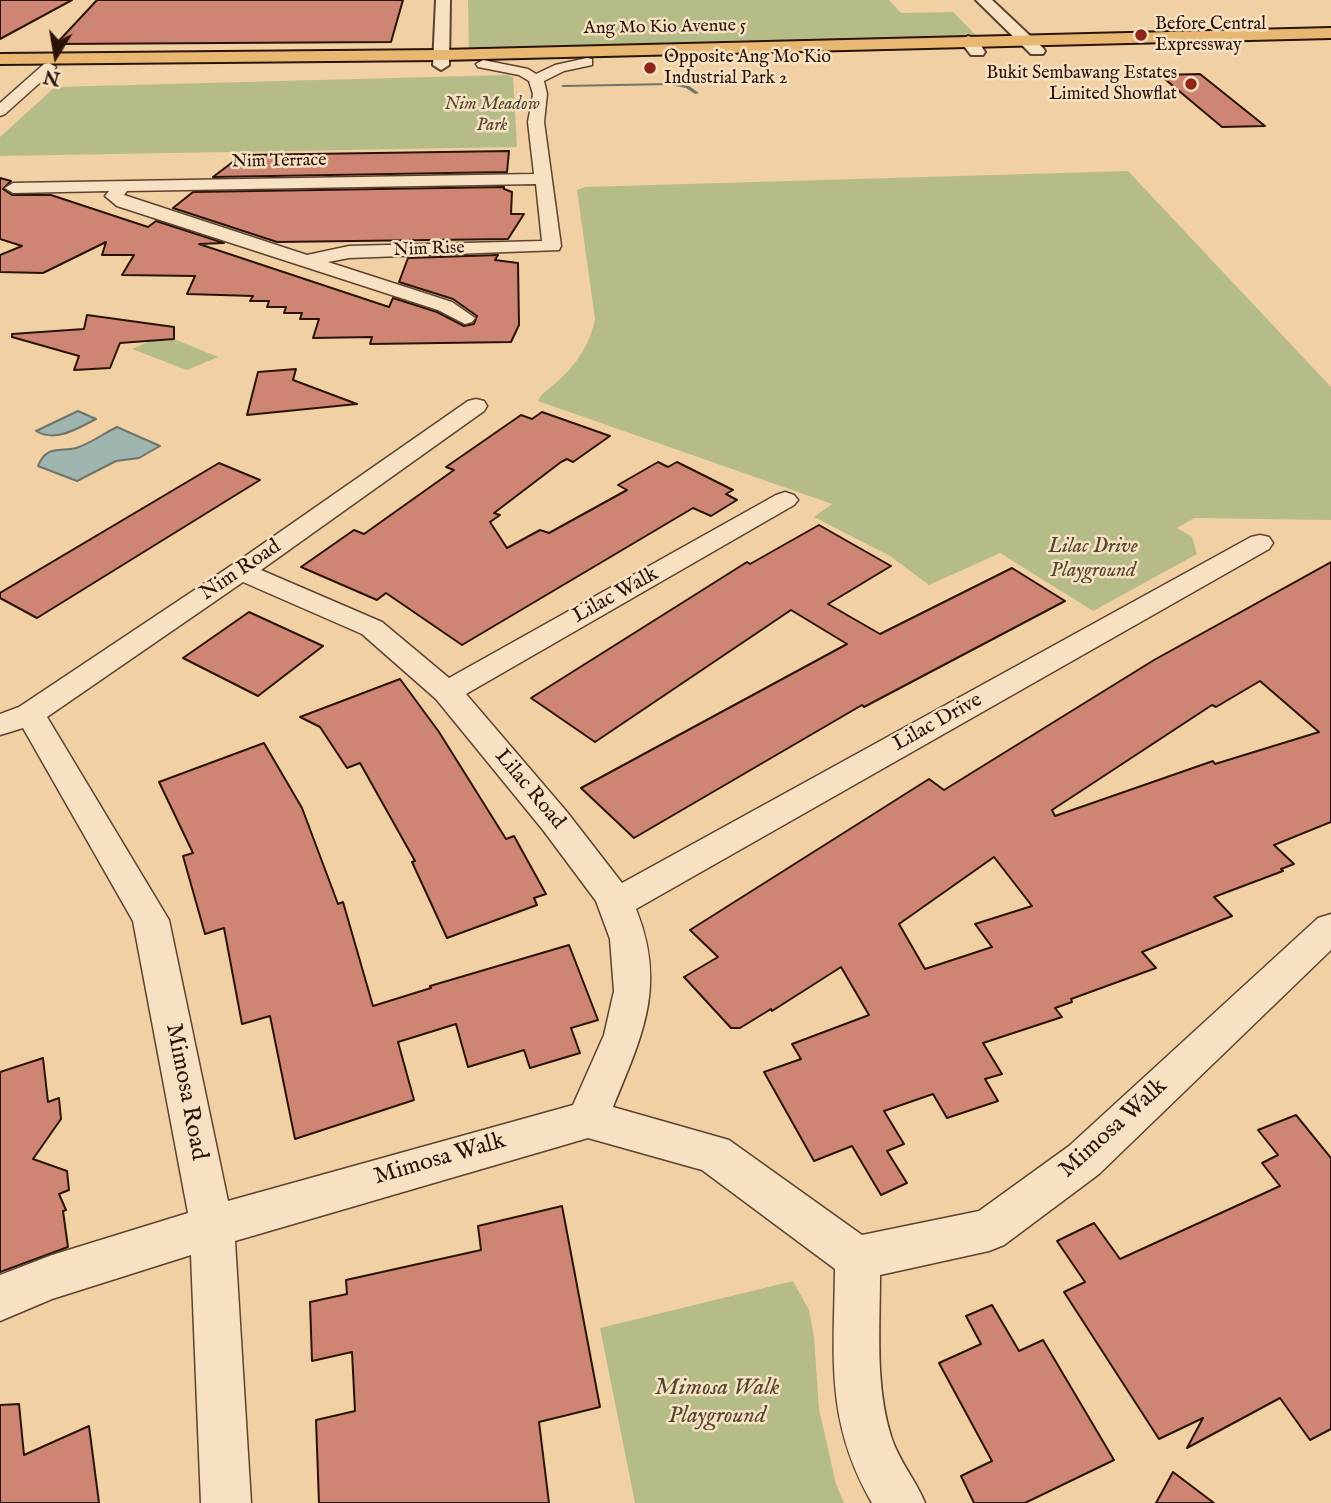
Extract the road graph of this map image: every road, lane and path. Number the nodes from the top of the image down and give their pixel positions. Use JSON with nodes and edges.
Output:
{"nodes":[{"id":1,"x":443,"y":0,"type":"edge"},
{"id":2,"x":988,"y":24,"type":"edge"},
{"id":3,"x":1331,"y":33,"type":"edge"},
{"id":4,"x":1025,"y":40,"type":"junction"},
{"id":5,"x":1331,"y":44,"type":"edge"},
{"id":6,"x":972,"y":47,"type":"junction"},
{"id":7,"x":0,"y":59,"type":"edge"},
{"id":8,"x":442,"y":60,"type":"junction"},
{"id":9,"x":587,"y":62,"type":"junction"},
{"id":10,"x":483,"y":64,"type":"junction"},
{"id":11,"x":0,"y":67,"type":"edge"},
{"id":12,"x":49,"y":67,"type":"junction"},
{"id":13,"x":536,"y":79,"type":"junction"},
{"id":14,"x":0,"y":111,"type":"edge"},
{"id":15,"x":545,"y":179,"type":"junction"},
{"id":16,"x":122,"y":186,"type":"junction"},
{"id":17,"x":13,"y":188,"type":"dead end"},
{"id":18,"x":307,"y":261,"type":"junction"},
{"id":19,"x":465,"y":318,"type":"dead end"},
{"id":20,"x":476,"y":406,"type":"dead end"},
{"id":21,"x":785,"y":500,"type":"dead end"},
{"id":22,"x":1260,"y":543,"type":"dead end"},
{"id":23,"x":241,"y":571,"type":"junction"},
{"id":24,"x":447,"y":692,"type":"junction"},
{"id":25,"x":15,"y":720,"type":"edge"},
{"id":26,"x":616,"y":903,"type":"junction"},
{"id":27,"x":1331,"y":929,"type":"edge"},
{"id":28,"x":588,"y":1119,"type":"junction"},
{"id":29,"x":212,"y":1227,"type":"junction"},
{"id":30,"x":857,"y":1258,"type":"junction"},
{"id":31,"x":0,"y":1298,"type":"edge"},
{"id":32,"x":226,"y":1503,"type":"edge"},
{"id":33,"x":900,"y":1503,"type":"edge"}],
"edges":[{"from":1,"to":8,"type":"street"},
{"from":2,"to":4,"type":"main road","name":"Ang Mo Kio Avenue 5"},
{"from":2,"to":4,"type":"street"},
{"from":2,"to":6,"type":"main road","name":"Ang Mo Kio Avenue 5"},
{"from":3,"to":4,"type":"main road","name":"Ang Mo Kio Avenue 5"},
{"from":4,"to":5,"type":"main road","name":"Ang Mo Kio Avenue 5"},
{"from":6,"to":8,"type":"main road","name":"Ang Mo Kio Avenue 5"},
{"from":6,"to":9,"type":"main road","name":"Ang Mo Kio Avenue 5"},
{"from":7,"to":8,"type":"main road","name":"Ang Mo Kio Avenue 5"},
{"from":8,"to":10,"type":"main road","name":"Ang Mo Kio Avenue 5"},
{"from":8,"to":12,"type":"main road","name":"Ang Mo Kio Avenue 5"},
{"from":9,"to":10,"type":"main road","name":"Ang Mo Kio Avenue 5"},
{"from":9,"to":13,"type":"street"},
{"from":10,"to":13,"type":"street"},
{"from":11,"to":12,"type":"main road","name":"Ang Mo Kio Avenue 5"},
{"from":12,"to":14,"type":"street"},
{"from":13,"to":15,"type":"street"},
{"from":15,"to":16,"type":"street","name":"Nim Terrace"},
{"from":15,"to":18,"type":"street","name":"Nim Rise"},
{"from":16,"to":17,"type":"street","name":"Nim Terrace"},
{"from":16,"to":18,"type":"street","name":"Nim Rise"},
{"from":18,"to":19,"type":"street","name":"Nim Rise"},
{"from":20,"to":23,"type":"street","name":"Nim Road"},
{"from":21,"to":24,"type":"street","name":"Lilac Walk"},
{"from":22,"to":26,"type":"street","name":"Lilac Drive"},
{"from":23,"to":24,"type":"street","name":"Lilac Road"},
{"from":23,"to":25,"type":"street","name":"Nim Road"},
{"from":24,"to":26,"type":"street","name":"Lilac Road"},
{"from":25,"to":29,"type":"street","name":"Mimosa Road"},
{"from":26,"to":28,"type":"street","name":"Lilac Road"},
{"from":27,"to":30,"type":"street","name":"Mimosa Walk"},
{"from":28,"to":29,"type":"street","name":"Mimosa Walk"},
{"from":28,"to":30,"type":"street"},
{"from":29,"to":31,"type":"street","name":"Mimosa Walk"},
{"from":29,"to":32,"type":"street","name":"Mimosa Road"},
{"from":30,"to":33,"type":"street"}]}
